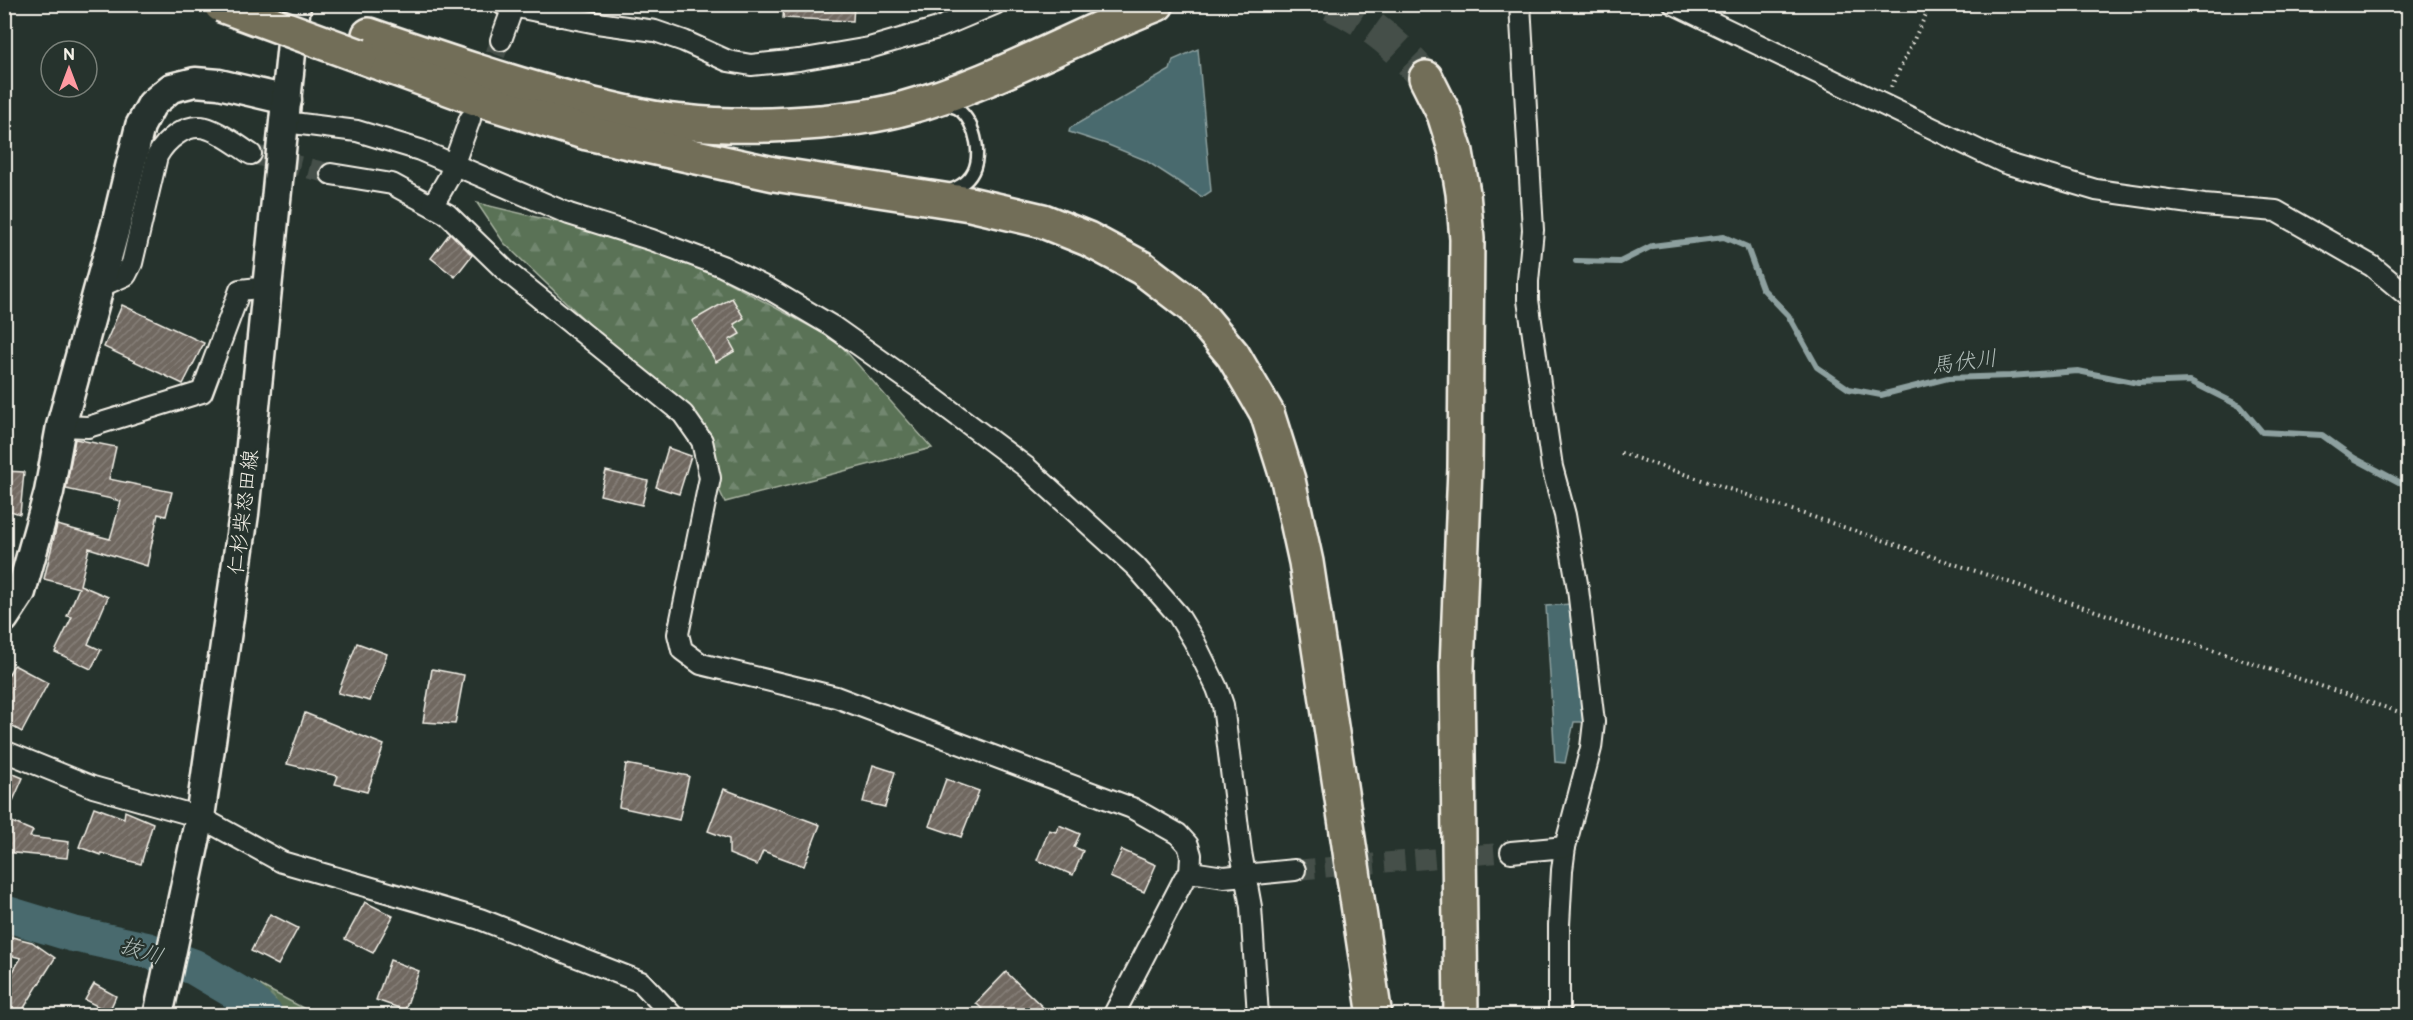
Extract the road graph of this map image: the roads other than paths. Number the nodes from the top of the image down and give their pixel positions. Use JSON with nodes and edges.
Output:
{"nodes":[{"id":1,"x":280,"y":4,"type":"edge"},
{"id":2,"x":296,"y":4,"type":"edge"},
{"id":3,"x":995,"y":4,"type":"edge"},
{"id":4,"x":1157,"y":4,"type":"edge"},
{"id":5,"x":1520,"y":4,"type":"edge"},
{"id":6,"x":1674,"y":4,"type":"edge"},
{"id":7,"x":220,"y":5,"type":"edge"},
{"id":8,"x":508,"y":6,"type":"edge"},
{"id":9,"x":501,"y":40,"type":"tunnel mouth"},
{"id":10,"x":364,"y":46,"type":"junction"},
{"id":11,"x":1426,"y":78,"type":"tunnel mouth"},
{"id":12,"x":929,"y":101,"type":"junction"},
{"id":13,"x":286,"y":111,"type":"junction"},
{"id":14,"x":470,"y":119,"type":"dead end"},
{"id":15,"x":251,"y":154,"type":"tunnel mouth"},
{"id":16,"x":454,"y":165,"type":"junction"},
{"id":17,"x":331,"y":174,"type":"tunnel mouth"},
{"id":18,"x":928,"y":197,"type":"junction"},
{"id":19,"x":433,"y":205,"type":"junction"},
{"id":20,"x":99,"y":287,"type":"junction"},
{"id":21,"x":268,"y":287,"type":"junction"},
{"id":22,"x":2409,"y":296,"type":"edge"},
{"id":23,"x":61,"y":426,"type":"junction"},
{"id":24,"x":4,"y":618,"type":"edge"},
{"id":25,"x":4,"y":751,"type":"edge"},
{"id":26,"x":200,"y":818,"type":"junction"},
{"id":27,"x":1565,"y":847,"type":"junction"},
{"id":28,"x":1511,"y":852,"type":"tunnel mouth"},
{"id":29,"x":1295,"y":870,"type":"tunnel mouth"},
{"id":30,"x":1190,"y":874,"type":"junction"},
{"id":31,"x":1245,"y":874,"type":"junction"},
{"id":32,"x":158,"y":1016,"type":"edge"},
{"id":33,"x":672,"y":1016,"type":"edge"},
{"id":34,"x":1113,"y":1016,"type":"edge"},
{"id":35,"x":1258,"y":1016,"type":"edge"},
{"id":36,"x":1376,"y":1016,"type":"edge"},
{"id":37,"x":1461,"y":1016,"type":"edge"},
{"id":38,"x":1559,"y":1016,"type":"edge"}],
"edges":[{"from":1,"to":10,"type":"highway"},
{"from":2,"to":13,"type":"main road","name":"仁杉柴怒田線"},
{"from":3,"to":8,"type":"street"},
{"from":4,"to":12,"type":"highway"},
{"from":5,"to":27,"type":"street"},
{"from":6,"to":22,"type":"street"},
{"from":7,"to":10,"type":"highway","bridge":true},
{"from":8,"to":9,"type":"street"},
{"from":10,"to":12,"type":"highway"},
{"from":10,"to":18,"type":"highway"},
{"from":11,"to":37,"type":"highway"},
{"from":12,"to":18,"type":"lane"},
{"from":13,"to":16,"type":"street"},
{"from":13,"to":20,"type":"main road"},
{"from":13,"to":21,"type":"main road","name":"仁杉柴怒田線"},
{"from":14,"to":16,"type":"street"},
{"from":15,"to":20,"type":"street"},
{"from":16,"to":19,"type":"street"},
{"from":16,"to":31,"type":"street"},
{"from":17,"to":19,"type":"street"},
{"from":18,"to":36,"type":"highway"},
{"from":19,"to":30,"type":"street"},
{"from":20,"to":23,"type":"main road"},
{"from":21,"to":23,"type":"street"},
{"from":21,"to":26,"type":"main road","name":"仁杉柴怒田線"},
{"from":23,"to":24,"type":"main road"},
{"from":25,"to":26,"type":"street"},
{"from":26,"to":32,"type":"main road","name":"仁杉柴怒田線"},
{"from":26,"to":33,"type":"street"},
{"from":27,"to":28,"type":"street"},
{"from":27,"to":38,"type":"street"},
{"from":29,"to":31,"type":"street"},
{"from":30,"to":31,"type":"street"},
{"from":30,"to":34,"type":"street"},
{"from":31,"to":35,"type":"street"}]}
